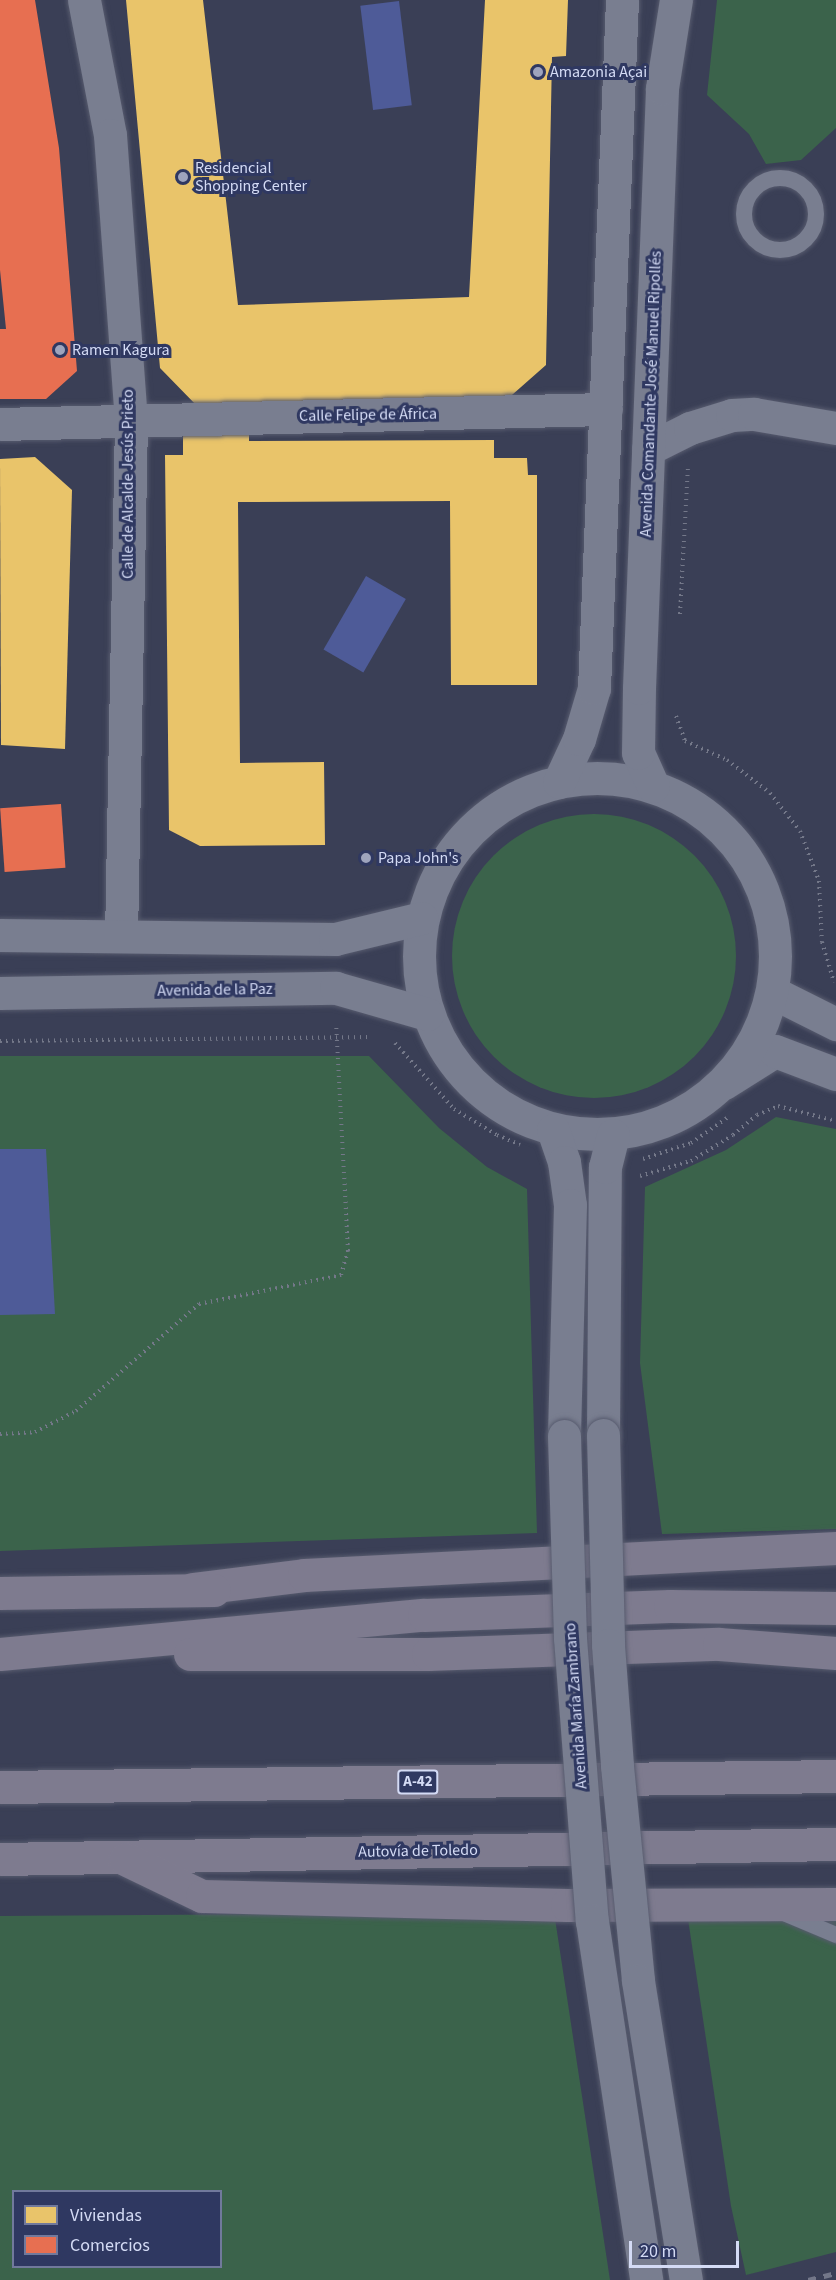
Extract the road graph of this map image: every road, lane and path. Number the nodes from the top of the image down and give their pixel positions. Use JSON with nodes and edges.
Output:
{"nodes":[{"id":1,"x":84,"y":0,"type":"edge"},
{"id":2,"x":622,"y":0,"type":"edge"},
{"id":3,"x":676,"y":0,"type":"edge"},
{"id":4,"x":800,"y":184,"type":"joint"},
{"id":5,"x":606,"y":409,"type":"junction"},
{"id":6,"x":130,"y":421,"type":"junction"},
{"id":7,"x":0,"y":424,"type":"edge"},
{"id":8,"x":690,"y":428,"type":"junction"},
{"id":9,"x":836,"y":428,"type":"edge"},
{"id":10,"x":648,"y":449,"type":"junction"},
{"id":11,"x":680,"y":624,"type":"dead end"},
{"id":12,"x":675,"y":713,"type":"dead end"},
{"id":13,"x":559,"y":782,"type":"junction"},
{"id":14,"x":653,"y":786,"type":"junction"},
{"id":15,"x":422,"y":918,"type":"junction"},
{"id":16,"x":0,"y":935,"type":"edge"},
{"id":17,"x":121,"y":935,"type":"junction"},
{"id":18,"x":836,"y":984,"type":"edge"},
{"id":19,"x":336,"y":988,"type":"junction"},
{"id":20,"x":772,"y":992,"type":"junction"},
{"id":21,"x":0,"y":993,"type":"edge"},
{"id":22,"x":427,"y":1014,"type":"junction"},
{"id":23,"x":836,"y":1024,"type":"edge"},
{"id":24,"x":378,"y":1037,"type":"dead end"},
{"id":25,"x":337,"y":1038,"type":"junction"},
{"id":26,"x":0,"y":1041,"type":"edge"},
{"id":27,"x":388,"y":1041,"type":"dead end"},
{"id":28,"x":836,"y":1074,"type":"edge"},
{"id":29,"x":724,"y":1083,"type":"junction"},
{"id":30,"x":734,"y":1114,"type":"dead end"},
{"id":31,"x":836,"y":1121,"type":"edge"},
{"id":32,"x":553,"y":1130,"type":"junction"},
{"id":33,"x":613,"y":1135,"type":"junction"},
{"id":34,"x":564,"y":1161,"type":"junction"},
{"id":35,"x":605,"y":1167,"type":"junction"},
{"id":36,"x":639,"y":1176,"type":"dead end"},
{"id":37,"x":0,"y":1434,"type":"edge"},
{"id":38,"x":836,"y":1548,"type":"edge"},
{"id":39,"x":192,"y":1589,"type":"junction"},
{"id":40,"x":0,"y":1593,"type":"edge"},
{"id":41,"x":836,"y":1608,"type":"edge"},
{"id":42,"x":424,"y":1615,"type":"junction"},
{"id":43,"x":836,"y":1653,"type":"edge"},
{"id":44,"x":0,"y":1654,"type":"edge"},
{"id":45,"x":836,"y":1776,"type":"edge"},
{"id":46,"x":0,"y":1787,"type":"edge"},
{"id":47,"x":836,"y":1844,"type":"edge"},
{"id":48,"x":118,"y":1856,"type":"junction"},
{"id":49,"x":0,"y":1859,"type":"edge"},
{"id":50,"x":836,"y":1904,"type":"edge"},
{"id":51,"x":767,"y":1906,"type":"junction"},
{"id":52,"x":836,"y":1935,"type":"edge"},
{"id":53,"x":646,"y":2280,"type":"edge"},
{"id":54,"x":686,"y":2280,"type":"edge"}],
"edges":[{"from":1,"to":6,"type":"street","name":"Calle de Alcalde Jesús Prieto"},
{"from":2,"to":5,"type":"street"},
{"from":3,"to":10,"type":"street","name":"Avenida Comandante José Manuel Ripollés"},
{"from":4,"to":4,"type":"lane"},
{"from":5,"to":6,"type":"street","name":"Calle Felipe de África"},
{"from":5,"to":13,"type":"street"},
{"from":6,"to":7,"type":"street","name":"Calle Felipe de África"},
{"from":6,"to":17,"type":"street","name":"Calle de Alcalde Jesús Prieto"},
{"from":8,"to":9,"type":"street"},
{"from":8,"to":10,"type":"street"},
{"from":8,"to":11,"type":"path"},
{"from":10,"to":14,"type":"street","name":"Avenida Comandante José Manuel Ripollés"},
{"from":12,"to":18,"type":"path"},
{"from":13,"to":14,"type":"street"},
{"from":13,"to":15,"type":"street"},
{"from":14,"to":20,"type":"street"},
{"from":15,"to":17,"type":"street"},
{"from":15,"to":22,"type":"street"},
{"from":16,"to":17,"type":"street"},
{"from":19,"to":21,"type":"street","name":"Avenida de la Paz"},
{"from":19,"to":22,"type":"street","name":"Avenida de la Paz"},
{"from":19,"to":25,"type":"path"},
{"from":20,"to":23,"type":"street"},
{"from":20,"to":29,"type":"street"},
{"from":22,"to":32,"type":"street"},
{"from":24,"to":25,"type":"path"},
{"from":25,"to":26,"type":"path"},
{"from":25,"to":37,"type":"path"},
{"from":27,"to":34,"type":"path"},
{"from":28,"to":29,"type":"street"},
{"from":29,"to":33,"type":"street"},
{"from":30,"to":35,"type":"path"},
{"from":31,"to":36,"type":"path"},
{"from":32,"to":33,"type":"street"},
{"from":32,"to":34,"type":"street","name":"Avenida María Zambrano"},
{"from":33,"to":35,"type":"street"},
{"from":34,"to":53,"type":"street","name":"Avenida María Zambrano","bridge":true},
{"from":35,"to":54,"type":"street","bridge":true},
{"from":38,"to":39,"type":"highway"},
{"from":39,"to":40,"type":"highway"},
{"from":39,"to":42,"type":"highway"},
{"from":41,"to":42,"type":"highway"},
{"from":42,"to":44,"type":"highway"},
{"from":43,"to":44,"type":"highway"},
{"from":45,"to":46,"type":"highway","number":"A-42"},
{"from":47,"to":48,"type":"highway","name":"Autovía de Toledo"},
{"from":48,"to":49,"type":"highway","name":"Autovía de Toledo"},
{"from":48,"to":51,"type":"highway"},
{"from":50,"to":51,"type":"highway"},
{"from":51,"to":52,"type":"lane"}]}
